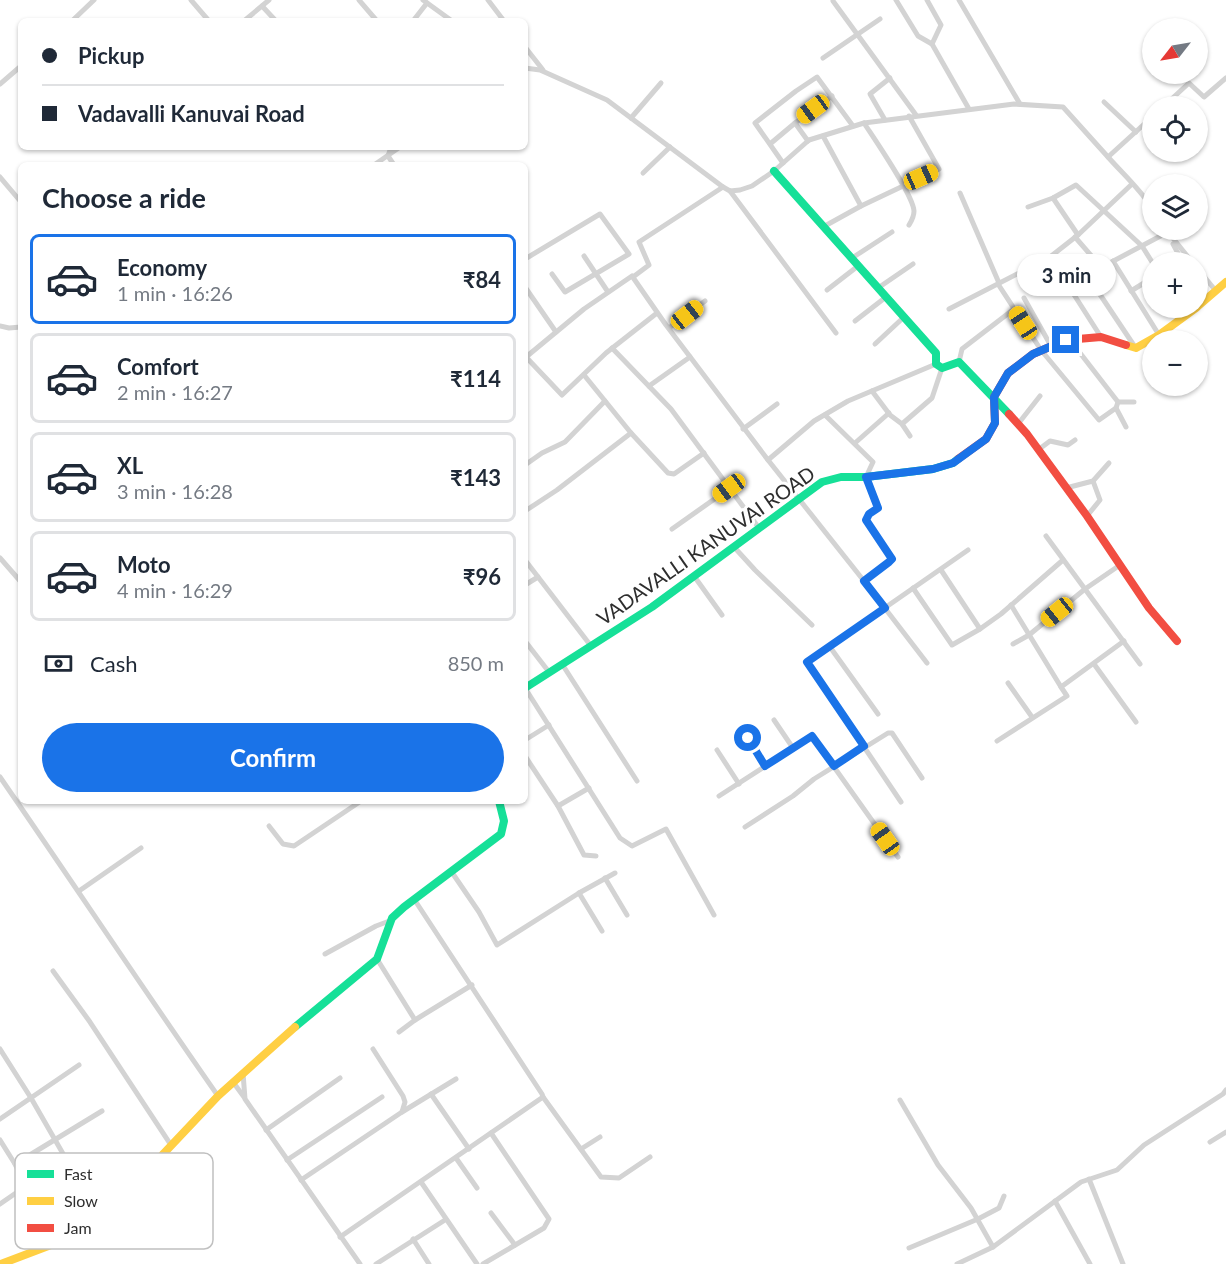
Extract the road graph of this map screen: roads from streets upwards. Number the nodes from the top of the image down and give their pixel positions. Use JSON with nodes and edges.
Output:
{"nodes":[{"id":1,"x":94,"y":0,"type":"edge"},
{"id":2,"x":191,"y":0,"type":"edge"},
{"id":3,"x":269,"y":0,"type":"edge"},
{"id":4,"x":359,"y":0,"type":"edge"},
{"id":5,"x":488,"y":0,"type":"edge"},
{"id":6,"x":896,"y":0,"type":"edge"},
{"id":7,"x":927,"y":0,"type":"edge"},
{"id":8,"x":959,"y":0,"type":"edge"},
{"id":9,"x":425,"y":1,"type":"edge"},
{"id":10,"x":833,"y":1,"type":"edge"},
{"id":11,"x":262,"y":6,"type":"junction"},
{"id":12,"x":75,"y":18,"type":"edge"},
{"id":13,"x":206,"y":18,"type":"edge"},
{"id":14,"x":248,"y":18,"type":"edge"},
{"id":15,"x":273,"y":18,"type":"edge"},
{"id":16,"x":374,"y":18,"type":"edge"},
{"id":17,"x":415,"y":18,"type":"edge"},
{"id":18,"x":448,"y":18,"type":"edge"},
{"id":19,"x":502,"y":18,"type":"edge"},
{"id":20,"x":879,"y":19,"type":"dead end"},
{"id":21,"x":857,"y":34,"type":"junction"},
{"id":22,"x":932,"y":44,"type":"junction"},
{"id":23,"x":528,"y":51,"type":"edge"},
{"id":24,"x":823,"y":58,"type":"dead end"},
{"id":25,"x":528,"y":68,"type":"edge"},
{"id":26,"x":18,"y":69,"type":"edge"},
{"id":27,"x":544,"y":71,"type":"junction"},
{"id":28,"x":890,"y":78,"type":"junction"},
{"id":29,"x":1226,"y":78,"type":"edge"},
{"id":30,"x":661,"y":83,"type":"dead end"},
{"id":31,"x":0,"y":84,"type":"edge"},
{"id":32,"x":832,"y":96,"type":"junction"},
{"id":33,"x":1175,"y":96,"type":"edge"},
{"id":34,"x":1203,"y":96,"type":"edge"},
{"id":35,"x":1205,"y":96,"type":"edge"},
{"id":36,"x":1104,"y":102,"type":"dead end"},
{"id":37,"x":1020,"y":104,"type":"junction"},
{"id":38,"x":969,"y":110,"type":"junction"},
{"id":39,"x":916,"y":115,"type":"junction"},
{"id":40,"x":909,"y":116,"type":"junction"},
{"id":41,"x":631,"y":118,"type":"junction"},
{"id":42,"x":885,"y":120,"type":"junction"},
{"id":43,"x":795,"y":123,"type":"junction"},
{"id":44,"x":864,"y":123,"type":"junction"},
{"id":45,"x":853,"y":126,"type":"junction"},
{"id":46,"x":1142,"y":126,"type":"edge"},
{"id":47,"x":1136,"y":132,"type":"junction"},
{"id":48,"x":823,"y":136,"type":"junction"},
{"id":49,"x":808,"y":141,"type":"junction"},
{"id":50,"x":770,"y":144,"type":"junction"},
{"id":51,"x":670,"y":147,"type":"junction"},
{"id":52,"x":390,"y":150,"type":"edge"},
{"id":53,"x":396,"y":150,"type":"edge"},
{"id":54,"x":388,"y":156,"type":"junction"},
{"id":55,"x":1108,"y":157,"type":"junction"},
{"id":56,"x":379,"y":162,"type":"edge"},
{"id":57,"x":392,"y":162,"type":"edge"},
{"id":58,"x":783,"y":163,"type":"junction"},
{"id":59,"x":774,"y":171,"type":"junction"},
{"id":60,"x":643,"y":173,"type":"dead end"},
{"id":61,"x":0,"y":177,"type":"edge"},
{"id":62,"x":1132,"y":184,"type":"junction"},
{"id":63,"x":903,"y":186,"type":"junction"},
{"id":64,"x":723,"y":187,"type":"junction"},
{"id":65,"x":730,"y":191,"type":"junction"},
{"id":66,"x":960,"y":193,"type":"dead end"},
{"id":67,"x":1142,"y":193,"type":"edge"},
{"id":68,"x":18,"y":198,"type":"edge"},
{"id":69,"x":1053,"y":198,"type":"junction"},
{"id":70,"x":861,"y":206,"type":"junction"},
{"id":71,"x":1028,"y":207,"type":"dead end"},
{"id":72,"x":1103,"y":212,"type":"junction"},
{"id":73,"x":909,"y":225,"type":"dead end"},
{"id":74,"x":823,"y":227,"type":"junction"},
{"id":75,"x":892,"y":232,"type":"dead end"},
{"id":76,"x":1076,"y":236,"type":"junction"},
{"id":77,"x":1152,"y":240,"type":"edge"},
{"id":78,"x":1174,"y":240,"type":"edge"},
{"id":79,"x":1173,"y":244,"type":"dead end"},
{"id":80,"x":1142,"y":246,"type":"junction"},
{"id":81,"x":1146,"y":252,"type":"edge"},
{"id":82,"x":1177,"y":252,"type":"edge"},
{"id":83,"x":1184,"y":252,"type":"edge"},
{"id":84,"x":584,"y":256,"type":"dead end"},
{"id":85,"x":528,"y":257,"type":"edge"},
{"id":86,"x":1050,"y":257,"type":"junction"},
{"id":87,"x":852,"y":258,"type":"junction"},
{"id":88,"x":1095,"y":260,"type":"dead end"},
{"id":89,"x":1113,"y":261,"type":"junction"},
{"id":90,"x":913,"y":264,"type":"dead end"},
{"id":91,"x":858,"y":266,"type":"junction"},
{"id":92,"x":552,"y":274,"type":"dead end"},
{"id":93,"x":596,"y":274,"type":"junction"},
{"id":94,"x":633,"y":278,"type":"junction"},
{"id":95,"x":1208,"y":281,"type":"edge"},
{"id":96,"x":1226,"y":282,"type":"edge"},
{"id":97,"x":998,"y":283,"type":"junction"},
{"id":98,"x":1142,"y":284,"type":"edge"},
{"id":99,"x":878,"y":288,"type":"junction"},
{"id":100,"x":827,"y":290,"type":"dead end"},
{"id":101,"x":528,"y":291,"type":"edge"},
{"id":102,"x":1131,"y":291,"type":"junction"},
{"id":103,"x":1216,"y":291,"type":"junction"},
{"id":104,"x":608,"y":292,"type":"junction"},
{"id":105,"x":886,"y":297,"type":"junction"},
{"id":106,"x":1024,"y":298,"type":"dead end"},
{"id":107,"x":1208,"y":298,"type":"edge"},
{"id":108,"x":705,"y":301,"type":"dead end"},
{"id":109,"x":949,"y":309,"type":"dead end"},
{"id":110,"x":1014,"y":309,"type":"junction"},
{"id":111,"x":657,"y":313,"type":"junction"},
{"id":112,"x":904,"y":317,"type":"junction"},
{"id":113,"x":1183,"y":318,"type":"edge"},
{"id":114,"x":855,"y":321,"type":"dead end"},
{"id":115,"x":0,"y":326,"type":"edge"},
{"id":116,"x":18,"y":327,"type":"edge"},
{"id":117,"x":669,"y":328,"type":"junction"},
{"id":118,"x":1156,"y":330,"type":"edge"},
{"id":119,"x":1166,"y":330,"type":"edge"},
{"id":120,"x":556,"y":332,"type":"junction"},
{"id":121,"x":836,"y":333,"type":"dead end"},
{"id":122,"x":1101,"y":337,"type":"junction"},
{"id":123,"x":1070,"y":340,"type":"junction"},
{"id":124,"x":875,"y":344,"type":"dead end"},
{"id":125,"x":1142,"y":345,"type":"edge"},
{"id":126,"x":1051,"y":346,"type":"junction"},
{"id":127,"x":612,"y":348,"type":"junction"},
{"id":128,"x":1136,"y":348,"type":"junction"},
{"id":129,"x":1041,"y":350,"type":"junction"},
{"id":130,"x":528,"y":354,"type":"edge"},
{"id":131,"x":690,"y":357,"type":"junction"},
{"id":132,"x":528,"y":359,"type":"edge"},
{"id":133,"x":959,"y":362,"type":"junction"},
{"id":134,"x":939,"y":366,"type":"junction"},
{"id":135,"x":584,"y":375,"type":"junction"},
{"id":136,"x":649,"y":386,"type":"junction"},
{"id":137,"x":872,"y":391,"type":"junction"},
{"id":138,"x":1040,"y":396,"type":"dead end"},
{"id":139,"x":994,"y":397,"type":"junction"},
{"id":140,"x":605,"y":401,"type":"junction"},
{"id":141,"x":1134,"y":402,"type":"dead end"},
{"id":142,"x":777,"y":404,"type":"dead end"},
{"id":143,"x":1117,"y":405,"type":"junction"},
{"id":144,"x":889,"y":413,"type":"junction"},
{"id":145,"x":825,"y":415,"type":"junction"},
{"id":146,"x":902,"y":424,"type":"junction"},
{"id":147,"x":1018,"y":424,"type":"junction"},
{"id":148,"x":1126,"y":427,"type":"dead end"},
{"id":149,"x":743,"y":429,"type":"junction"},
{"id":150,"x":630,"y":433,"type":"junction"},
{"id":151,"x":910,"y":436,"type":"dead end"},
{"id":152,"x":1075,"y":440,"type":"dead end"},
{"id":153,"x":855,"y":443,"type":"junction"},
{"id":154,"x":1038,"y":450,"type":"junction"},
{"id":155,"x":704,"y":453,"type":"junction"},
{"id":156,"x":768,"y":460,"type":"junction"},
{"id":157,"x":528,"y":463,"type":"edge"},
{"id":158,"x":1109,"y":463,"type":"dead end"},
{"id":159,"x":866,"y":477,"type":"junction"},
{"id":160,"x":1093,"y":481,"type":"junction"},
{"id":161,"x":729,"y":488,"type":"junction"},
{"id":162,"x":1066,"y":488,"type":"junction"},
{"id":163,"x":799,"y":499,"type":"junction"},
{"id":164,"x":528,"y":509,"type":"edge"},
{"id":165,"x":1087,"y":516,"type":"junction"},
{"id":166,"x":672,"y":528,"type":"dead end"},
{"id":167,"x":759,"y":528,"type":"junction"},
{"id":168,"x":1046,"y":536,"type":"dead end"},
{"id":169,"x":734,"y":547,"type":"junction"},
{"id":170,"x":968,"y":550,"type":"dead end"},
{"id":171,"x":0,"y":558,"type":"edge"},
{"id":172,"x":1063,"y":560,"type":"junction"},
{"id":173,"x":528,"y":564,"type":"edge"},
{"id":174,"x":1120,"y":565,"type":"junction"},
{"id":175,"x":941,"y":570,"type":"junction"},
{"id":176,"x":694,"y":576,"type":"junction"},
{"id":177,"x":538,"y":577,"type":"junction"},
{"id":178,"x":18,"y":579,"type":"edge"},
{"id":179,"x":864,"y":581,"type":"junction"},
{"id":180,"x":528,"y":583,"type":"edge"},
{"id":181,"x":913,"y":588,"type":"junction"},
{"id":182,"x":1085,"y":589,"type":"junction"},
{"id":183,"x":1011,"y":605,"type":"junction"},
{"id":184,"x":885,"y":608,"type":"junction"},
{"id":185,"x":722,"y":615,"type":"dead end"},
{"id":186,"x":812,"y":625,"type":"dead end"},
{"id":187,"x":980,"y":629,"type":"junction"},
{"id":188,"x":1029,"y":636,"type":"junction"},
{"id":189,"x":1124,"y":641,"type":"junction"},
{"id":190,"x":1177,"y":641,"type":"dead end"},
{"id":191,"x":1013,"y":644,"type":"dead end"},
{"id":192,"x":528,"y":645,"type":"edge"},
{"id":193,"x":591,"y":646,"type":"junction"},
{"id":194,"x":830,"y":647,"type":"junction"},
{"id":195,"x":927,"y":663,"type":"dead end"},
{"id":196,"x":562,"y":664,"type":"junction"},
{"id":197,"x":1094,"y":664,"type":"junction"},
{"id":198,"x":1140,"y":664,"type":"dead end"},
{"id":199,"x":549,"y":672,"type":"junction"},
{"id":200,"x":1008,"y":683,"type":"dead end"},
{"id":201,"x":528,"y":686,"type":"edge"},
{"id":202,"x":1061,"y":687,"type":"junction"},
{"id":203,"x":528,"y":693,"type":"edge"},
{"id":204,"x":878,"y":714,"type":"dead end"},
{"id":205,"x":1032,"y":717,"type":"junction"},
{"id":206,"x":774,"y":720,"type":"dead end"},
{"id":207,"x":1136,"y":722,"type":"dead end"},
{"id":208,"x":549,"y":725,"type":"junction"},
{"id":209,"x":528,"y":738,"type":"edge"},
{"id":210,"x":748,"y":738,"type":"dead end"},
{"id":211,"x":997,"y":741,"type":"dead end"},
{"id":212,"x":864,"y":746,"type":"junction"},
{"id":213,"x":793,"y":748,"type":"junction"},
{"id":214,"x":717,"y":750,"type":"dead end"},
{"id":215,"x":528,"y":761,"type":"edge"},
{"id":216,"x":765,"y":766,"type":"junction"},
{"id":217,"x":834,"y":766,"type":"junction"},
{"id":218,"x":0,"y":777,"type":"edge"},
{"id":219,"x":922,"y":778,"type":"dead end"},
{"id":220,"x":637,"y":781,"type":"dead end"},
{"id":221,"x":739,"y":783,"type":"junction"},
{"id":222,"x":589,"y":788,"type":"junction"},
{"id":223,"x":719,"y":796,"type":"dead end"},
{"id":224,"x":902,"y":802,"type":"dead end"},
{"id":225,"x":18,"y":803,"type":"edge"},
{"id":226,"x":19,"y":804,"type":"edge"},
{"id":227,"x":357,"y":804,"type":"edge"},
{"id":228,"x":500,"y":804,"type":"edge"},
{"id":229,"x":558,"y":806,"type":"junction"},
{"id":230,"x":270,"y":826,"type":"dead end"},
{"id":231,"x":745,"y":827,"type":"dead end"},
{"id":232,"x":141,"y":848,"type":"dead end"},
{"id":233,"x":596,"y":856,"type":"dead end"},
{"id":234,"x":898,"y":857,"type":"dead end"},
{"id":235,"x":451,"y":871,"type":"junction"},
{"id":236,"x":615,"y":873,"type":"dead end"},
{"id":237,"x":605,"y":878,"type":"junction"},
{"id":238,"x":79,"y":891,"type":"junction"},
{"id":239,"x":579,"y":893,"type":"junction"},
{"id":240,"x":414,"y":899,"type":"junction"},
{"id":241,"x":627,"y":915,"type":"dead end"},
{"id":242,"x":714,"y":915,"type":"dead end"},
{"id":243,"x":392,"y":920,"type":"junction"},
{"id":244,"x":602,"y":931,"type":"dead end"},
{"id":245,"x":325,"y":954,"type":"dead end"},
{"id":246,"x":377,"y":959,"type":"junction"},
{"id":247,"x":53,"y":971,"type":"dead end"},
{"id":248,"x":472,"y":985,"type":"junction"},
{"id":249,"x":415,"y":1020,"type":"junction"},
{"id":250,"x":399,"y":1032,"type":"dead end"},
{"id":251,"x":0,"y":1049,"type":"edge"},
{"id":252,"x":373,"y":1049,"type":"dead end"},
{"id":253,"x":79,"y":1065,"type":"dead end"},
{"id":254,"x":243,"y":1073,"type":"junction"},
{"id":255,"x":340,"y":1078,"type":"dead end"},
{"id":256,"x":456,"y":1079,"type":"dead end"},
{"id":257,"x":233,"y":1082,"type":"junction"},
{"id":258,"x":1226,"y":1090,"type":"edge"},
{"id":259,"x":431,"y":1094,"type":"junction"},
{"id":260,"x":218,"y":1095,"type":"junction"},
{"id":261,"x":382,"y":1097,"type":"dead end"},
{"id":262,"x":543,"y":1097,"type":"junction"},
{"id":263,"x":31,"y":1098,"type":"junction"},
{"id":264,"x":245,"y":1099,"type":"junction"},
{"id":265,"x":900,"y":1100,"type":"dead end"},
{"id":266,"x":102,"y":1111,"type":"dead end"},
{"id":267,"x":402,"y":1112,"type":"junction"},
{"id":268,"x":0,"y":1119,"type":"edge"},
{"id":269,"x":266,"y":1130,"type":"junction"},
{"id":270,"x":1226,"y":1132,"type":"edge"},
{"id":271,"x":491,"y":1133,"type":"junction"},
{"id":272,"x":600,"y":1137,"type":"dead end"},
{"id":273,"x":0,"y":1140,"type":"edge"},
{"id":274,"x":55,"y":1140,"type":"junction"},
{"id":275,"x":1210,"y":1142,"type":"dead end"},
{"id":276,"x":171,"y":1146,"type":"junction"},
{"id":277,"x":469,"y":1149,"type":"junction"},
{"id":278,"x":580,"y":1149,"type":"junction"},
{"id":279,"x":33,"y":1153,"type":"edge"},
{"id":280,"x":62,"y":1153,"type":"edge"},
{"id":281,"x":164,"y":1153,"type":"edge"},
{"id":282,"x":650,"y":1157,"type":"dead end"},
{"id":283,"x":456,"y":1158,"type":"junction"},
{"id":284,"x":287,"y":1160,"type":"junction"},
{"id":285,"x":15,"y":1164,"type":"edge"},
{"id":286,"x":1089,"y":1179,"type":"junction"},
{"id":287,"x":300,"y":1180,"type":"junction"},
{"id":288,"x":421,"y":1182,"type":"junction"},
{"id":289,"x":477,"y":1188,"type":"dead end"},
{"id":290,"x":15,"y":1194,"type":"edge"},
{"id":291,"x":1004,"y":1196,"type":"dead end"},
{"id":292,"x":1055,"y":1201,"type":"junction"},
{"id":293,"x":0,"y":1204,"type":"edge"},
{"id":294,"x":491,"y":1214,"type":"dead end"},
{"id":295,"x":978,"y":1219,"type":"junction"},
{"id":296,"x":445,"y":1220,"type":"junction"},
{"id":297,"x":340,"y":1237,"type":"junction"},
{"id":298,"x":413,"y":1239,"type":"junction"},
{"id":299,"x":515,"y":1245,"type":"junction"},
{"id":300,"x":993,"y":1246,"type":"junction"},
{"id":301,"x":909,"y":1248,"type":"dead end"},
{"id":302,"x":42,"y":1249,"type":"edge"},
{"id":303,"x":1,"y":1264,"type":"edge"},
{"id":304,"x":360,"y":1264,"type":"edge"},
{"id":305,"x":376,"y":1264,"type":"edge"},
{"id":306,"x":429,"y":1264,"type":"edge"},
{"id":307,"x":477,"y":1264,"type":"edge"},
{"id":308,"x":483,"y":1264,"type":"edge"},
{"id":309,"x":957,"y":1264,"type":"edge"},
{"id":310,"x":1090,"y":1264,"type":"edge"},
{"id":311,"x":1123,"y":1264,"type":"edge"}],
"edges":[{"from":1,"to":12,"type":"street"},
{"from":2,"to":13,"type":"street"},
{"from":3,"to":11,"type":"street"},
{"from":4,"to":16,"type":"street"},
{"from":5,"to":19,"type":"street"},
{"from":6,"to":22,"type":"street"},
{"from":7,"to":22,"type":"street"},
{"from":8,"to":37,"type":"street"},
{"from":9,"to":17,"type":"street"},
{"from":9,"to":18,"type":"street"},
{"from":10,"to":21,"type":"street"},
{"from":11,"to":14,"type":"street"},
{"from":11,"to":15,"type":"street"},
{"from":20,"to":21,"type":"street"},
{"from":21,"to":24,"type":"street"},
{"from":21,"to":28,"type":"street"},
{"from":22,"to":38,"type":"street"},
{"from":23,"to":27,"type":"street"},
{"from":25,"to":27,"type":"street"},
{"from":26,"to":31,"type":"street"},
{"from":27,"to":41,"type":"street"},
{"from":28,"to":39,"type":"street"},
{"from":28,"to":42,"type":"street"},
{"from":29,"to":35,"type":"street"},
{"from":30,"to":41,"type":"street"},
{"from":32,"to":43,"type":"street"},
{"from":32,"to":45,"type":"street"},
{"from":32,"to":50,"type":"street"},
{"from":33,"to":34,"type":"street"},
{"from":36,"to":47,"type":"street"},
{"from":37,"to":38,"type":"street"},
{"from":37,"to":55,"type":"street"},
{"from":38,"to":39,"type":"street"},
{"from":39,"to":40,"type":"street"},
{"from":40,"to":42,"type":"street"},
{"from":40,"to":63,"type":"street"},
{"from":41,"to":51,"type":"street"},
{"from":42,"to":44,"type":"street"},
{"from":43,"to":49,"type":"street"},
{"from":43,"to":50,"type":"street"},
{"from":44,"to":45,"type":"street"},
{"from":44,"to":63,"type":"street"},
{"from":45,"to":48,"type":"street"},
{"from":46,"to":47,"type":"street"},
{"from":47,"to":55,"type":"street"},
{"from":48,"to":49,"type":"street"},
{"from":48,"to":70,"type":"street"},
{"from":49,"to":58,"type":"street"},
{"from":50,"to":58,"type":"street"},
{"from":51,"to":60,"type":"street"},
{"from":51,"to":64,"type":"street"},
{"from":52,"to":54,"type":"street"},
{"from":53,"to":54,"type":"street"},
{"from":54,"to":56,"type":"street"},
{"from":54,"to":57,"type":"street"},
{"from":55,"to":62,"type":"street"},
{"from":58,"to":59,"type":"street"},
{"from":59,"to":65,"type":"street"},
{"from":59,"to":74,"type":"street"},
{"from":61,"to":68,"type":"street"},
{"from":62,"to":67,"type":"street"},
{"from":62,"to":72,"type":"street"},
{"from":63,"to":70,"type":"street"},
{"from":63,"to":73,"type":"street"},
{"from":64,"to":65,"type":"street"},
{"from":64,"to":94,"type":"street"},
{"from":65,"to":121,"type":"street"},
{"from":66,"to":97,"type":"street"},
{"from":69,"to":71,"type":"street"},
{"from":69,"to":72,"type":"street"},
{"from":69,"to":76,"type":"street"},
{"from":70,"to":74,"type":"street"},
{"from":72,"to":76,"type":"street"},
{"from":72,"to":80,"type":"street"},
{"from":74,"to":87,"type":"street"},
{"from":75,"to":87,"type":"street"},
{"from":76,"to":86,"type":"street"},
{"from":76,"to":88,"type":"street"},
{"from":77,"to":80,"type":"street"},
{"from":78,"to":83,"type":"street"},
{"from":79,"to":82,"type":"street"},
{"from":80,"to":81,"type":"street"},
{"from":80,"to":89,"type":"street"},
{"from":84,"to":93,"type":"street"},
{"from":85,"to":93,"type":"street"},
{"from":86,"to":97,"type":"street"},
{"from":86,"to":122,"type":"street"},
{"from":87,"to":91,"type":"street"},
{"from":89,"to":102,"type":"street"},
{"from":89,"to":128,"type":"street"},
{"from":90,"to":99,"type":"street"},
{"from":91,"to":99,"type":"street"},
{"from":91,"to":100,"type":"street"},
{"from":92,"to":93,"type":"street"},
{"from":93,"to":104,"type":"street"},
{"from":94,"to":104,"type":"street"},
{"from":94,"to":111,"type":"street"},
{"from":95,"to":103,"type":"street"},
{"from":96,"to":103,"type":"street"},
{"from":97,"to":109,"type":"street"},
{"from":97,"to":110,"type":"street"},
{"from":98,"to":102,"type":"street"},
{"from":99,"to":105,"type":"street"},
{"from":101,"to":120,"type":"street"},
{"from":102,"to":118,"type":"street"},
{"from":103,"to":107,"type":"street"},
{"from":104,"to":120,"type":"street"},
{"from":105,"to":112,"type":"street"},
{"from":105,"to":114,"type":"street"},
{"from":106,"to":126,"type":"street"},
{"from":108,"to":117,"type":"street"},
{"from":110,"to":129,"type":"street"},
{"from":110,"to":133,"type":"street"},
{"from":111,"to":117,"type":"street"},
{"from":111,"to":127,"type":"street"},
{"from":112,"to":124,"type":"street"},
{"from":112,"to":134,"type":"street"},
{"from":113,"to":119,"type":"street"},
{"from":115,"to":116,"type":"street"},
{"from":117,"to":131,"type":"street"},
{"from":120,"to":130,"type":"street"},
{"from":122,"to":123,"type":"street"},
{"from":122,"to":128,"type":"street"},
{"from":123,"to":126,"type":"street"},
{"from":123,"to":143,"type":"street"},
{"from":125,"to":128,"type":"street"},
{"from":126,"to":129,"type":"street"},
{"from":127,"to":135,"type":"street"},
{"from":127,"to":136,"type":"street"},
{"from":129,"to":139,"type":"street"},
{"from":129,"to":143,"type":"street"},
{"from":131,"to":136,"type":"street"},
{"from":131,"to":149,"type":"street"},
{"from":132,"to":135,"type":"street"},
{"from":133,"to":134,"type":"street"},
{"from":133,"to":139,"type":"street"},
{"from":134,"to":137,"type":"street"},
{"from":134,"to":146,"type":"street"},
{"from":135,"to":140,"type":"street"},
{"from":136,"to":155,"type":"street"},
{"from":137,"to":144,"type":"street"},
{"from":137,"to":145,"type":"street"},
{"from":138,"to":147,"type":"street"},
{"from":139,"to":147,"type":"street"},
{"from":139,"to":159,"type":"street","name":"VADAVALLI KANUVAI ROAD"},
{"from":140,"to":150,"type":"street"},
{"from":140,"to":157,"type":"street"},
{"from":141,"to":143,"type":"street"},
{"from":142,"to":149,"type":"street"},
{"from":143,"to":148,"type":"street"},
{"from":144,"to":146,"type":"street"},
{"from":144,"to":153,"type":"street"},
{"from":145,"to":153,"type":"street"},
{"from":145,"to":156,"type":"street"},
{"from":146,"to":151,"type":"street"},
{"from":147,"to":154,"type":"street"},
{"from":149,"to":156,"type":"street"},
{"from":150,"to":155,"type":"street"},
{"from":150,"to":164,"type":"street"},
{"from":152,"to":154,"type":"street"},
{"from":153,"to":159,"type":"street"},
{"from":154,"to":162,"type":"street"},
{"from":155,"to":161,"type":"street"},
{"from":156,"to":163,"type":"street"},
{"from":158,"to":160,"type":"street"},
{"from":159,"to":163,"type":"street","name":"VADAVALLI KANUVAI ROAD"},
{"from":159,"to":179,"type":"street"},
{"from":160,"to":162,"type":"street"},
{"from":160,"to":165,"type":"street"},
{"from":161,"to":166,"type":"street"},
{"from":161,"to":167,"type":"street"},
{"from":162,"to":165,"type":"street"},
{"from":163,"to":167,"type":"street","name":"VADAVALLI KANUVAI ROAD"},
{"from":163,"to":179,"type":"street"},
{"from":165,"to":174,"type":"street"},
{"from":167,"to":169,"type":"street","name":"VADAVALLI KANUVAI ROAD"},
{"from":168,"to":172,"type":"street"},
{"from":169,"to":176,"type":"street","name":"VADAVALLI KANUVAI ROAD"},
{"from":169,"to":186,"type":"street"},
{"from":170,"to":175,"type":"street"},
{"from":171,"to":178,"type":"street"},
{"from":172,"to":182,"type":"street"},
{"from":172,"to":183,"type":"street"},
{"from":173,"to":177,"type":"street"},
{"from":174,"to":182,"type":"street"},
{"from":174,"to":190,"type":"street"},
{"from":175,"to":181,"type":"street"},
{"from":175,"to":187,"type":"street"},
{"from":176,"to":185,"type":"street"},
{"from":176,"to":193,"type":"street","name":"VADAVALLI KANUVAI ROAD"},
{"from":177,"to":180,"type":"street"},
{"from":177,"to":193,"type":"street"},
{"from":179,"to":184,"type":"street"},
{"from":181,"to":184,"type":"street"},
{"from":181,"to":187,"type":"street"},
{"from":182,"to":188,"type":"street"},
{"from":182,"to":189,"type":"street"},
{"from":183,"to":187,"type":"street"},
{"from":183,"to":188,"type":"street"},
{"from":184,"to":194,"type":"street"},
{"from":184,"to":195,"type":"street"},
{"from":188,"to":191,"type":"street"},
{"from":188,"to":202,"type":"street"},
{"from":189,"to":197,"type":"street"},
{"from":189,"to":198,"type":"street"},
{"from":192,"to":199,"type":"street"},
{"from":193,"to":196,"type":"street","name":"VADAVALLI KANUVAI ROAD"},
{"from":194,"to":204,"type":"street"},
{"from":194,"to":212,"type":"street"},
{"from":196,"to":199,"type":"street","name":"VADAVALLI KANUVAI ROAD"},
{"from":196,"to":220,"type":"street"},
{"from":197,"to":202,"type":"street"},
{"from":197,"to":207,"type":"street"},
{"from":199,"to":201,"type":"street","name":"VADAVALLI KANUVAI ROAD"},
{"from":200,"to":205,"type":"street"},
{"from":202,"to":205,"type":"street"},
{"from":203,"to":208,"type":"street"},
{"from":205,"to":211,"type":"street"},
{"from":206,"to":213,"type":"street"},
{"from":208,"to":209,"type":"street"},
{"from":208,"to":222,"type":"street"},
{"from":210,"to":216,"type":"street"},
{"from":212,"to":217,"type":"street"},
{"from":212,"to":219,"type":"street"},
{"from":212,"to":224,"type":"street"},
{"from":213,"to":216,"type":"street"},
{"from":213,"to":217,"type":"street"},
{"from":214,"to":221,"type":"street"},
{"from":215,"to":229,"type":"street"},
{"from":216,"to":221,"type":"street"},
{"from":217,"to":231,"type":"street"},
{"from":217,"to":234,"type":"street"},
{"from":218,"to":225,"type":"street"},
{"from":221,"to":223,"type":"street"},
{"from":222,"to":229,"type":"street"},
{"from":222,"to":242,"type":"street"},
{"from":226,"to":238,"type":"street"},
{"from":227,"to":230,"type":"street"},
{"from":228,"to":235,"type":"street"},
{"from":229,"to":233,"type":"street"},
{"from":232,"to":238,"type":"street"},
{"from":235,"to":239,"type":"street"},
{"from":235,"to":240,"type":"street"},
{"from":236,"to":237,"type":"street"},
{"from":237,"to":239,"type":"street"},
{"from":237,"to":241,"type":"street"},
{"from":238,"to":260,"type":"street"},
{"from":239,"to":244,"type":"street"},
{"from":240,"to":243,"type":"street"},
{"from":240,"to":248,"type":"street"},
{"from":243,"to":245,"type":"street"},
{"from":243,"to":246,"type":"street"},
{"from":246,"to":249,"type":"street"},
{"from":246,"to":254,"type":"street"},
{"from":247,"to":276,"type":"street"},
{"from":248,"to":249,"type":"street"},
{"from":248,"to":262,"type":"street"},
{"from":249,"to":250,"type":"street"},
{"from":251,"to":263,"type":"street"},
{"from":252,"to":267,"type":"street"},
{"from":253,"to":263,"type":"street"},
{"from":254,"to":257,"type":"street"},
{"from":254,"to":264,"type":"street"},
{"from":255,"to":269,"type":"street"},
{"from":256,"to":259,"type":"street"},
{"from":257,"to":260,"type":"street"},
{"from":257,"to":264,"type":"street"},
{"from":258,"to":286,"type":"street"},
{"from":259,"to":267,"type":"street"},
{"from":259,"to":277,"type":"street"},
{"from":260,"to":276,"type":"street"},
{"from":261,"to":284,"type":"street"},
{"from":262,"to":271,"type":"street"},
{"from":262,"to":278,"type":"street"},
{"from":263,"to":268,"type":"street"},
{"from":263,"to":274,"type":"street"},
{"from":264,"to":269,"type":"street"},
{"from":265,"to":295,"type":"street"},
{"from":266,"to":274,"type":"street"},
{"from":267,"to":287,"type":"street"},
{"from":269,"to":284,"type":"street"},
{"from":270,"to":275,"type":"street"},
{"from":271,"to":277,"type":"street"},
{"from":271,"to":299,"type":"street"},
{"from":272,"to":278,"type":"street"},
{"from":273,"to":285,"type":"street"},
{"from":274,"to":279,"type":"street"},
{"from":274,"to":280,"type":"street"},
{"from":276,"to":281,"type":"street"},
{"from":277,"to":283,"type":"street"},
{"from":278,"to":282,"type":"street"},
{"from":283,"to":288,"type":"street"},
{"from":283,"to":289,"type":"street"},
{"from":284,"to":287,"type":"street"},
{"from":286,"to":292,"type":"street"},
{"from":286,"to":311,"type":"street"},
{"from":287,"to":297,"type":"street"},
{"from":288,"to":296,"type":"street"},
{"from":288,"to":297,"type":"street"},
{"from":290,"to":293,"type":"street"},
{"from":291,"to":295,"type":"street"},
{"from":292,"to":300,"type":"street"},
{"from":292,"to":310,"type":"street"},
{"from":294,"to":299,"type":"street"},
{"from":295,"to":300,"type":"street"},
{"from":295,"to":301,"type":"street"},
{"from":296,"to":298,"type":"street"},
{"from":296,"to":307,"type":"street"},
{"from":297,"to":304,"type":"street"},
{"from":298,"to":305,"type":"street"},
{"from":298,"to":306,"type":"street"},
{"from":299,"to":308,"type":"street"},
{"from":300,"to":309,"type":"street"},
{"from":302,"to":303,"type":"street"}]}
